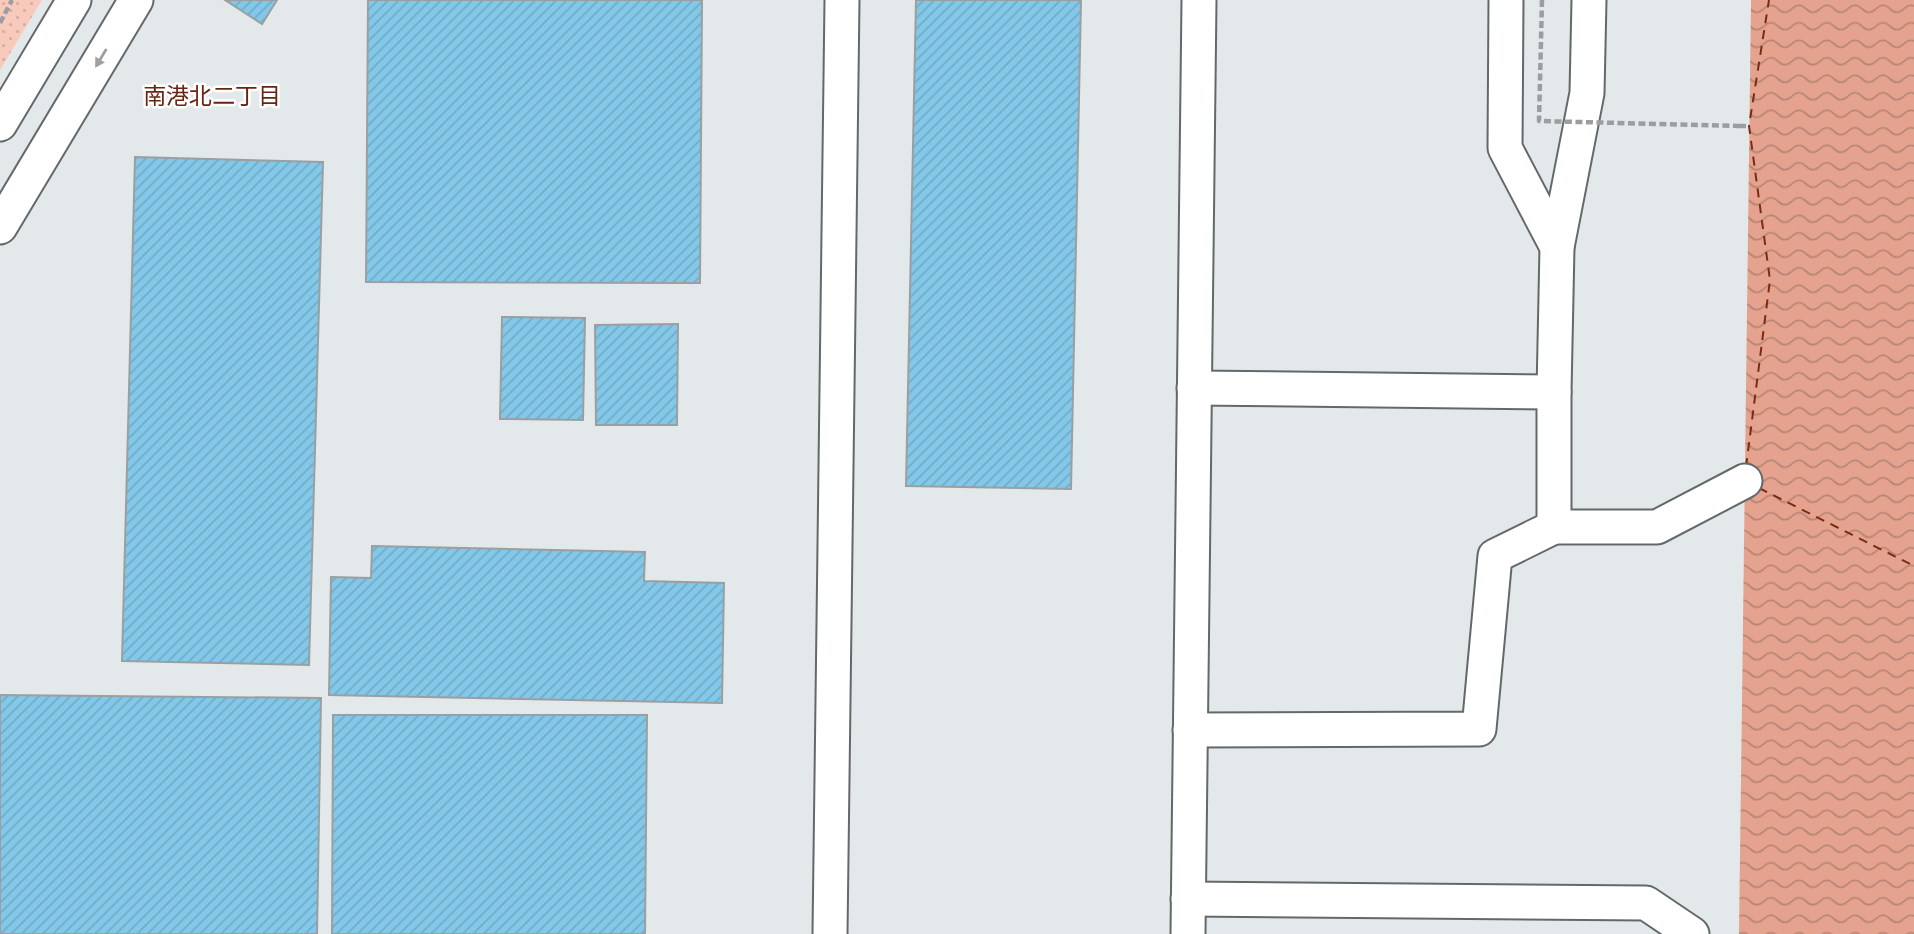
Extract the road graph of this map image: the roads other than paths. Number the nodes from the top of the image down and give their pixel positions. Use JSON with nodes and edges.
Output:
{"nodes":[{"id":1,"x":75,"y":0,"type":"edge"},
{"id":2,"x":136,"y":0,"type":"edge"},
{"id":3,"x":842,"y":0,"type":"edge"},
{"id":4,"x":1199,"y":0,"type":"edge"},
{"id":5,"x":1506,"y":0,"type":"edge"},
{"id":6,"x":1589,"y":0,"type":"edge"},
{"id":7,"x":0,"y":124,"type":"edge"},
{"id":8,"x":0,"y":227,"type":"edge"},
{"id":9,"x":1557,"y":247,"type":"junction"},
{"id":10,"x":1194,"y":388,"type":"junction"},
{"id":11,"x":1554,"y":392,"type":"junction"},
{"id":12,"x":1745,"y":481,"type":"dead end"},
{"id":13,"x":1554,"y":527,"type":"junction"},
{"id":14,"x":1190,"y":730,"type":"junction"},
{"id":15,"x":1188,"y":899,"type":"junction"},
{"id":16,"x":830,"y":934,"type":"edge"},
{"id":17,"x":1188,"y":934,"type":"edge"},
{"id":18,"x":1692,"y":934,"type":"edge"}],
"edges":[{"from":1,"to":7,"type":"street"},
{"from":2,"to":8,"type":"street","one_way":true},
{"from":3,"to":16,"type":"street"},
{"from":4,"to":10,"type":"street"},
{"from":5,"to":9,"type":"street"},
{"from":6,"to":9,"type":"street"},
{"from":9,"to":11,"type":"street"},
{"from":10,"to":11,"type":"street"},
{"from":10,"to":14,"type":"street"},
{"from":11,"to":13,"type":"street"},
{"from":12,"to":13,"type":"street"},
{"from":13,"to":14,"type":"street"},
{"from":14,"to":15,"type":"street"},
{"from":15,"to":17,"type":"street"},
{"from":15,"to":18,"type":"street"}]}
